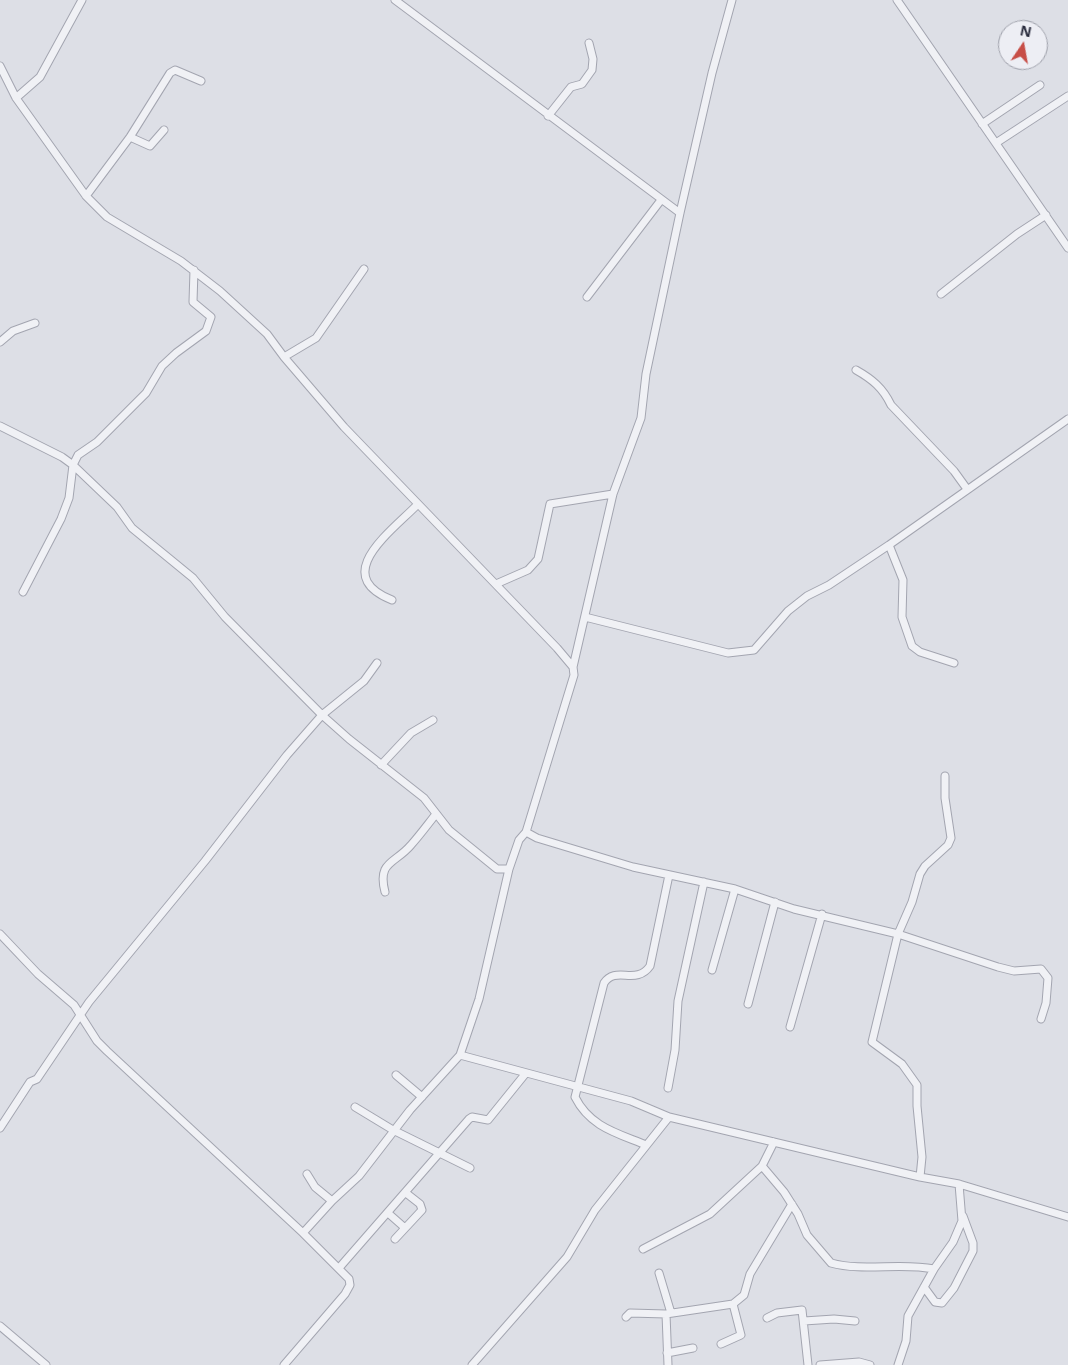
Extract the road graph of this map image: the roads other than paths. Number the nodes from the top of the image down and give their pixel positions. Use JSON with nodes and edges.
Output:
{"nodes":[{"id":1,"x":82,"y":0,"type":"edge"},
{"id":2,"x":395,"y":0,"type":"edge"},
{"id":3,"x":732,"y":0,"type":"edge"},
{"id":4,"x":897,"y":0,"type":"edge"},
{"id":5,"x":589,"y":43,"type":"dead end"},
{"id":6,"x":0,"y":66,"type":"edge"},
{"id":7,"x":201,"y":81,"type":"dead end"},
{"id":8,"x":1040,"y":85,"type":"dead end"},
{"id":9,"x":1068,"y":96,"type":"edge"},
{"id":10,"x":16,"y":98,"type":"junction"},
{"id":11,"x":548,"y":116,"type":"junction"},
{"id":12,"x":982,"y":124,"type":"junction"},
{"id":13,"x":164,"y":130,"type":"dead end"},
{"id":14,"x":130,"y":137,"type":"junction"},
{"id":15,"x":996,"y":143,"type":"junction"},
{"id":16,"x":86,"y":196,"type":"junction"},
{"id":17,"x":661,"y":200,"type":"junction"},
{"id":18,"x":680,"y":213,"type":"junction"},
{"id":19,"x":1046,"y":215,"type":"junction"},
{"id":20,"x":1068,"y":248,"type":"edge"},
{"id":21,"x":364,"y":269,"type":"dead end"},
{"id":22,"x":194,"y":270,"type":"junction"},
{"id":23,"x":942,"y":294,"type":"dead end"},
{"id":24,"x":587,"y":297,"type":"dead end"},
{"id":25,"x":35,"y":323,"type":"dead end"},
{"id":26,"x":0,"y":342,"type":"edge"},
{"id":27,"x":284,"y":357,"type":"junction"},
{"id":28,"x":856,"y":370,"type":"dead end"},
{"id":29,"x":1068,"y":419,"type":"edge"},
{"id":30,"x":0,"y":426,"type":"edge"},
{"id":31,"x":73,"y":465,"type":"junction"},
{"id":32,"x":967,"y":489,"type":"junction"},
{"id":33,"x":613,"y":494,"type":"junction"},
{"id":34,"x":418,"y":504,"type":"junction"},
{"id":35,"x":889,"y":545,"type":"junction"},
{"id":36,"x":496,"y":584,"type":"junction"},
{"id":37,"x":23,"y":592,"type":"dead end"},
{"id":38,"x":392,"y":600,"type":"dead end"},
{"id":39,"x":585,"y":616,"type":"junction"},
{"id":40,"x":377,"y":663,"type":"dead end"},
{"id":41,"x":954,"y":663,"type":"dead end"},
{"id":42,"x":573,"y":667,"type":"junction"},
{"id":43,"x":322,"y":715,"type":"junction"},
{"id":44,"x":432,"y":720,"type":"dead end"},
{"id":45,"x":381,"y":765,"type":"junction"},
{"id":46,"x":945,"y":776,"type":"dead end"},
{"id":47,"x":436,"y":814,"type":"junction"},
{"id":48,"x":526,"y":832,"type":"junction"},
{"id":49,"x":509,"y":869,"type":"junction"},
{"id":50,"x":669,"y":875,"type":"junction"},
{"id":51,"x":704,"y":882,"type":"junction"},
{"id":52,"x":735,"y":889,"type":"junction"},
{"id":53,"x":385,"y":892,"type":"dead end"},
{"id":54,"x":775,"y":902,"type":"junction"},
{"id":55,"x":822,"y":914,"type":"junction"},
{"id":56,"x":0,"y":934,"type":"edge"},
{"id":57,"x":898,"y":934,"type":"junction"},
{"id":58,"x":712,"y":970,"type":"dead end"},
{"id":59,"x":748,"y":1004,"type":"dead end"},
{"id":60,"x":81,"y":1015,"type":"junction"},
{"id":61,"x":1041,"y":1019,"type":"dead end"},
{"id":62,"x":790,"y":1027,"type":"dead end"},
{"id":63,"x":460,"y":1055,"type":"junction"},
{"id":64,"x":526,"y":1073,"type":"junction"},
{"id":65,"x":396,"y":1075,"type":"dead end"},
{"id":66,"x":578,"y":1088,"type":"junction"},
{"id":67,"x":668,"y":1088,"type":"dead end"},
{"id":68,"x":422,"y":1097,"type":"junction"},
{"id":69,"x":355,"y":1108,"type":"dead end"},
{"id":70,"x":669,"y":1117,"type":"junction"},
{"id":71,"x":0,"y":1128,"type":"edge"},
{"id":72,"x":393,"y":1130,"type":"junction"},
{"id":73,"x":774,"y":1142,"type":"junction"},
{"id":74,"x":646,"y":1145,"type":"junction"},
{"id":75,"x":440,"y":1153,"type":"junction"},
{"id":76,"x":762,"y":1166,"type":"junction"},
{"id":77,"x":470,"y":1168,"type":"dead end"},
{"id":78,"x":307,"y":1174,"type":"dead end"},
{"id":79,"x":920,"y":1177,"type":"junction"},
{"id":80,"x":960,"y":1184,"type":"junction"},
{"id":81,"x":406,"y":1193,"type":"junction"},
{"id":82,"x":332,"y":1201,"type":"junction"},
{"id":83,"x":792,"y":1204,"type":"junction"},
{"id":84,"x":388,"y":1213,"type":"junction"},
{"id":85,"x":962,"y":1214,"type":"junction"},
{"id":86,"x":1068,"y":1217,"type":"edge"},
{"id":87,"x":405,"y":1228,"type":"junction"},
{"id":88,"x":303,"y":1233,"type":"junction"},
{"id":89,"x":395,"y":1240,"type":"dead end"},
{"id":90,"x":643,"y":1249,"type":"dead end"},
{"id":91,"x":339,"y":1268,"type":"junction"},
{"id":92,"x":934,"y":1268,"type":"junction"},
{"id":93,"x":659,"y":1273,"type":"dead end"},
{"id":94,"x":924,"y":1287,"type":"junction"},
{"id":95,"x":733,"y":1304,"type":"junction"},
{"id":96,"x":669,"y":1314,"type":"junction"},
{"id":97,"x":626,"y":1317,"type":"dead end"},
{"id":98,"x":767,"y":1318,"type":"dead end"},
{"id":99,"x":804,"y":1321,"type":"junction"},
{"id":100,"x":856,"y":1321,"type":"dead end"},
{"id":101,"x":0,"y":1326,"type":"edge"},
{"id":102,"x":722,"y":1344,"type":"dead end"},
{"id":103,"x":693,"y":1348,"type":"dead end"},
{"id":104,"x":667,"y":1353,"type":"junction"},
{"id":105,"x":900,"y":1364,"type":"edge"},
{"id":106,"x":46,"y":1365,"type":"edge"},
{"id":107,"x":284,"y":1365,"type":"edge"},
{"id":108,"x":472,"y":1365,"type":"edge"},
{"id":109,"x":668,"y":1365,"type":"edge"},
{"id":110,"x":808,"y":1365,"type":"edge"},
{"id":111,"x":820,"y":1365,"type":"edge"},
{"id":112,"x":870,"y":1365,"type":"edge"}],
"edges":[{"from":1,"to":10,"type":"street"},
{"from":2,"to":11,"type":"street"},
{"from":3,"to":18,"type":"street"},
{"from":4,"to":12,"type":"street"},
{"from":5,"to":11,"type":"street"},
{"from":6,"to":10,"type":"street"},
{"from":7,"to":14,"type":"street"},
{"from":8,"to":12,"type":"street"},
{"from":9,"to":15,"type":"street"},
{"from":10,"to":16,"type":"street"},
{"from":11,"to":17,"type":"street"},
{"from":12,"to":15,"type":"street"},
{"from":13,"to":14,"type":"street"},
{"from":14,"to":16,"type":"street"},
{"from":15,"to":19,"type":"street"},
{"from":16,"to":22,"type":"street"},
{"from":17,"to":18,"type":"street"},
{"from":17,"to":24,"type":"street"},
{"from":18,"to":33,"type":"street"},
{"from":19,"to":20,"type":"street"},
{"from":19,"to":23,"type":"street"},
{"from":21,"to":27,"type":"street"},
{"from":22,"to":27,"type":"street"},
{"from":22,"to":31,"type":"street"},
{"from":25,"to":26,"type":"street"},
{"from":27,"to":34,"type":"street"},
{"from":28,"to":32,"type":"street"},
{"from":29,"to":32,"type":"street"},
{"from":30,"to":31,"type":"street"},
{"from":31,"to":37,"type":"street"},
{"from":31,"to":43,"type":"street"},
{"from":32,"to":35,"type":"street"},
{"from":33,"to":36,"type":"street"},
{"from":33,"to":39,"type":"street"},
{"from":34,"to":36,"type":"street"},
{"from":34,"to":38,"type":"street"},
{"from":35,"to":39,"type":"street"},
{"from":35,"to":41,"type":"street"},
{"from":36,"to":42,"type":"street"},
{"from":39,"to":42,"type":"street"},
{"from":40,"to":43,"type":"street"},
{"from":42,"to":48,"type":"street"},
{"from":43,"to":45,"type":"street"},
{"from":43,"to":60,"type":"street"},
{"from":44,"to":45,"type":"street"},
{"from":45,"to":47,"type":"street"},
{"from":46,"to":57,"type":"street"},
{"from":47,"to":49,"type":"street"},
{"from":47,"to":53,"type":"street"},
{"from":48,"to":49,"type":"street"},
{"from":48,"to":50,"type":"street"},
{"from":49,"to":63,"type":"street"},
{"from":50,"to":51,"type":"street"},
{"from":50,"to":66,"type":"street"},
{"from":51,"to":52,"type":"street"},
{"from":51,"to":67,"type":"street"},
{"from":52,"to":54,"type":"street"},
{"from":52,"to":58,"type":"street"},
{"from":54,"to":55,"type":"street"},
{"from":54,"to":59,"type":"street"},
{"from":55,"to":57,"type":"street"},
{"from":55,"to":62,"type":"street"},
{"from":56,"to":60,"type":"street"},
{"from":57,"to":61,"type":"street"},
{"from":57,"to":79,"type":"street"},
{"from":60,"to":71,"type":"street"},
{"from":60,"to":88,"type":"street"},
{"from":63,"to":64,"type":"street"},
{"from":63,"to":68,"type":"street"},
{"from":64,"to":66,"type":"street"},
{"from":64,"to":75,"type":"street"},
{"from":65,"to":68,"type":"street"},
{"from":66,"to":70,"type":"street"},
{"from":66,"to":74,"type":"street"},
{"from":68,"to":72,"type":"street"},
{"from":69,"to":72,"type":"street"},
{"from":70,"to":73,"type":"street"},
{"from":70,"to":74,"type":"street"},
{"from":72,"to":75,"type":"street"},
{"from":72,"to":82,"type":"street"},
{"from":73,"to":76,"type":"street"},
{"from":73,"to":79,"type":"street"},
{"from":74,"to":108,"type":"street"},
{"from":75,"to":77,"type":"street"},
{"from":75,"to":81,"type":"street"},
{"from":76,"to":83,"type":"street"},
{"from":76,"to":90,"type":"street"},
{"from":78,"to":82,"type":"street"},
{"from":79,"to":80,"type":"street"},
{"from":80,"to":85,"type":"street"},
{"from":80,"to":86,"type":"street"},
{"from":81,"to":84,"type":"street"},
{"from":81,"to":87,"type":"street"},
{"from":82,"to":88,"type":"street"},
{"from":83,"to":92,"type":"street"},
{"from":83,"to":95,"type":"street"},
{"from":84,"to":87,"type":"street"},
{"from":84,"to":91,"type":"street"},
{"from":85,"to":92,"type":"street"},
{"from":85,"to":94,"type":"street"},
{"from":87,"to":89,"type":"street"},
{"from":88,"to":91,"type":"street"},
{"from":91,"to":107,"type":"street"},
{"from":92,"to":94,"type":"street"},
{"from":93,"to":96,"type":"street"},
{"from":94,"to":105,"type":"street"},
{"from":95,"to":96,"type":"street"},
{"from":95,"to":102,"type":"street"},
{"from":96,"to":97,"type":"street"},
{"from":96,"to":104,"type":"street"},
{"from":98,"to":99,"type":"street"},
{"from":99,"to":100,"type":"street"},
{"from":99,"to":110,"type":"street"},
{"from":101,"to":106,"type":"street"},
{"from":103,"to":104,"type":"street"},
{"from":104,"to":109,"type":"street"},
{"from":111,"to":112,"type":"street"}]}
